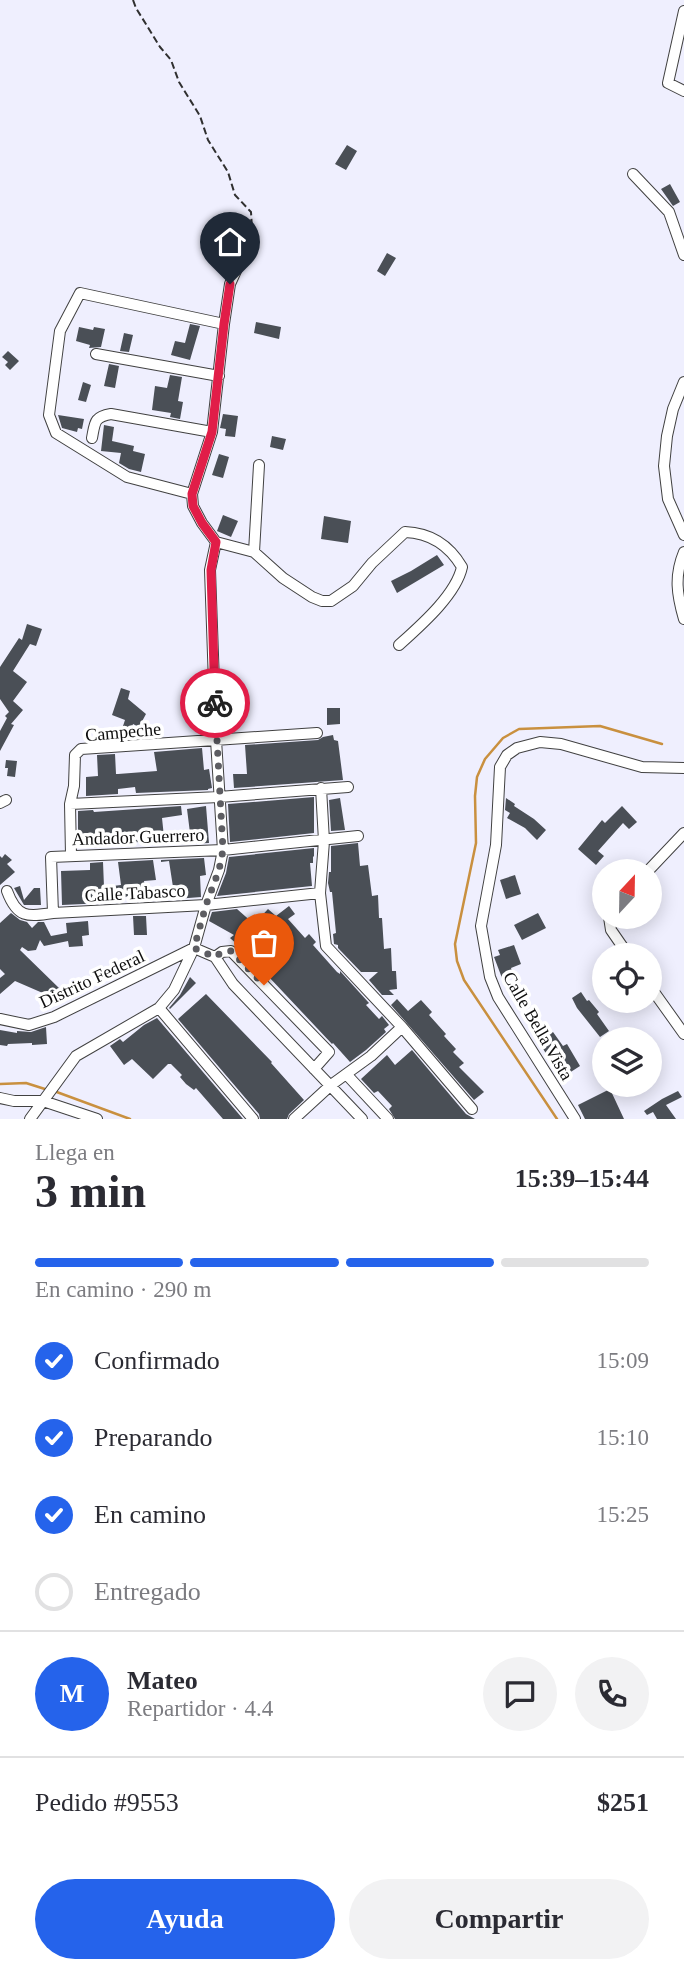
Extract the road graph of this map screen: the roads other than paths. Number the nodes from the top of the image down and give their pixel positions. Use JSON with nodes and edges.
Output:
{"nodes":[{"id":1,"x":684,"y":11,"type":"edge"},
{"id":2,"x":684,"y":92,"type":"edge"},
{"id":3,"x":633,"y":173,"type":"dead end"},
{"id":4,"x":684,"y":255,"type":"edge"},
{"id":5,"x":240,"y":262,"type":"road end"},
{"id":6,"x":224,"y":324,"type":"junction"},
{"id":7,"x":96,"y":354,"type":"dead end"},
{"id":8,"x":219,"y":376,"type":"junction"},
{"id":9,"x":684,"y":382,"type":"edge"},
{"id":10,"x":212,"y":432,"type":"junction"},
{"id":11,"x":92,"y":438,"type":"dead end"},
{"id":12,"x":259,"y":465,"type":"dead end"},
{"id":13,"x":192,"y":494,"type":"junction"},
{"id":14,"x":684,"y":535,"type":"edge"},
{"id":15,"x":216,"y":542,"type":"junction"},
{"id":16,"x":254,"y":552,"type":"junction"},
{"id":17,"x":684,"y":552,"type":"edge"},
{"id":18,"x":684,"y":619,"type":"edge"},
{"id":19,"x":399,"y":645,"type":"dead end"},
{"id":20,"x":317,"y":733,"type":"dead end"},
{"id":21,"x":216,"y":740,"type":"junction"},
{"id":22,"x":684,"y":768,"type":"edge"},
{"id":23,"x":348,"y":787,"type":"dead end"},
{"id":24,"x":321,"y":788,"type":"junction"},
{"id":25,"x":219,"y":797,"type":"junction"},
{"id":26,"x":70,"y":803,"type":"junction"},
{"id":27,"x":684,"y":833,"type":"edge"},
{"id":28,"x":358,"y":836,"type":"dead end"},
{"id":29,"x":324,"y":841,"type":"junction"},
{"id":30,"x":223,"y":850,"type":"junction"},
{"id":31,"x":71,"y":855,"type":"junction"},
{"id":32,"x":660,"y":859,"type":"edge"},
{"id":33,"x":7,"y":891,"type":"dead end"},
{"id":34,"x":320,"y":893,"type":"junction"},
{"id":35,"x":206,"y":905,"type":"junction"},
{"id":36,"x":53,"y":913,"type":"junction"},
{"id":37,"x":194,"y":948,"type":"junction"},
{"id":38,"x":215,"y":957,"type":"junction"},
{"id":39,"x":662,"y":1003,"type":"edge"},
{"id":40,"x":159,"y":1008,"type":"junction"},
{"id":41,"x":0,"y":1019,"type":"edge"},
{"id":42,"x":402,"y":1027,"type":"junction"},
{"id":43,"x":684,"y":1034,"type":"edge"},
{"id":44,"x":314,"y":1069,"type":"junction"},
{"id":45,"x":347,"y":1075,"type":"junction"},
{"id":46,"x":331,"y":1085,"type":"junction"},
{"id":47,"x":0,"y":1098,"type":"edge"},
{"id":48,"x":45,"y":1099,"type":"junction"},
{"id":49,"x":472,"y":1109,"type":"dead end"},
{"id":50,"x":30,"y":1119,"type":"edge"},
{"id":51,"x":97,"y":1119,"type":"edge"},
{"id":52,"x":253,"y":1119,"type":"edge"},
{"id":53,"x":294,"y":1119,"type":"edge"},
{"id":54,"x":362,"y":1119,"type":"edge"},
{"id":55,"x":388,"y":1119,"type":"edge"},
{"id":56,"x":575,"y":1119,"type":"edge"}],
"edges":[{"from":1,"to":2,"type":"street"},
{"from":3,"to":4,"type":"street"},
{"from":5,"to":6,"type":"street"},
{"from":6,"to":8,"type":"street"},
{"from":6,"to":13,"type":"street"},
{"from":7,"to":8,"type":"street"},
{"from":8,"to":10,"type":"street"},
{"from":9,"to":14,"type":"street"},
{"from":10,"to":11,"type":"street"},
{"from":10,"to":13,"type":"street"},
{"from":12,"to":16,"type":"street"},
{"from":13,"to":15,"type":"street"},
{"from":15,"to":16,"type":"street"},
{"from":15,"to":21,"type":"street"},
{"from":16,"to":19,"type":"street"},
{"from":17,"to":18,"type":"street"},
{"from":20,"to":21,"type":"street","name":"Campeche"},
{"from":21,"to":25,"type":"street"},
{"from":21,"to":26,"type":"street","name":"Campeche"},
{"from":22,"to":56,"type":"street","name":"Calle Bella Vista"},
{"from":23,"to":24,"type":"street"},
{"from":24,"to":25,"type":"street"},
{"from":24,"to":29,"type":"street"},
{"from":25,"to":26,"type":"street"},
{"from":25,"to":30,"type":"street"},
{"from":26,"to":31,"type":"street","name":"Campeche"},
{"from":27,"to":32,"type":"street"},
{"from":28,"to":29,"type":"street","name":"Andador Guerrero"},
{"from":29,"to":30,"type":"street","name":"Andador Guerrero"},
{"from":29,"to":34,"type":"street"},
{"from":30,"to":31,"type":"street","name":"Andador Guerrero"},
{"from":30,"to":35,"type":"street"},
{"from":31,"to":36,"type":"street","name":"Andador Guerrero"},
{"from":33,"to":36,"type":"street","name":"Calle Tabasco"},
{"from":34,"to":35,"type":"street","name":"Calle Tabasco"},
{"from":34,"to":42,"type":"street"},
{"from":35,"to":36,"type":"street","name":"Calle Tabasco"},
{"from":35,"to":37,"type":"street"},
{"from":37,"to":38,"type":"street"},
{"from":37,"to":40,"type":"street"},
{"from":37,"to":41,"type":"street","name":"Distrito Federal"},
{"from":38,"to":44,"type":"street"},
{"from":38,"to":44,"type":"street"},
{"from":39,"to":43,"type":"street"},
{"from":40,"to":48,"type":"street"},
{"from":40,"to":52,"type":"street"},
{"from":42,"to":45,"type":"street"},
{"from":42,"to":49,"type":"street"},
{"from":44,"to":46,"type":"street"},
{"from":45,"to":46,"type":"street"},
{"from":45,"to":55,"type":"street"},
{"from":46,"to":53,"type":"street"},
{"from":46,"to":54,"type":"street"},
{"from":47,"to":48,"type":"street"},
{"from":48,"to":50,"type":"street"},
{"from":48,"to":51,"type":"street"}]}
